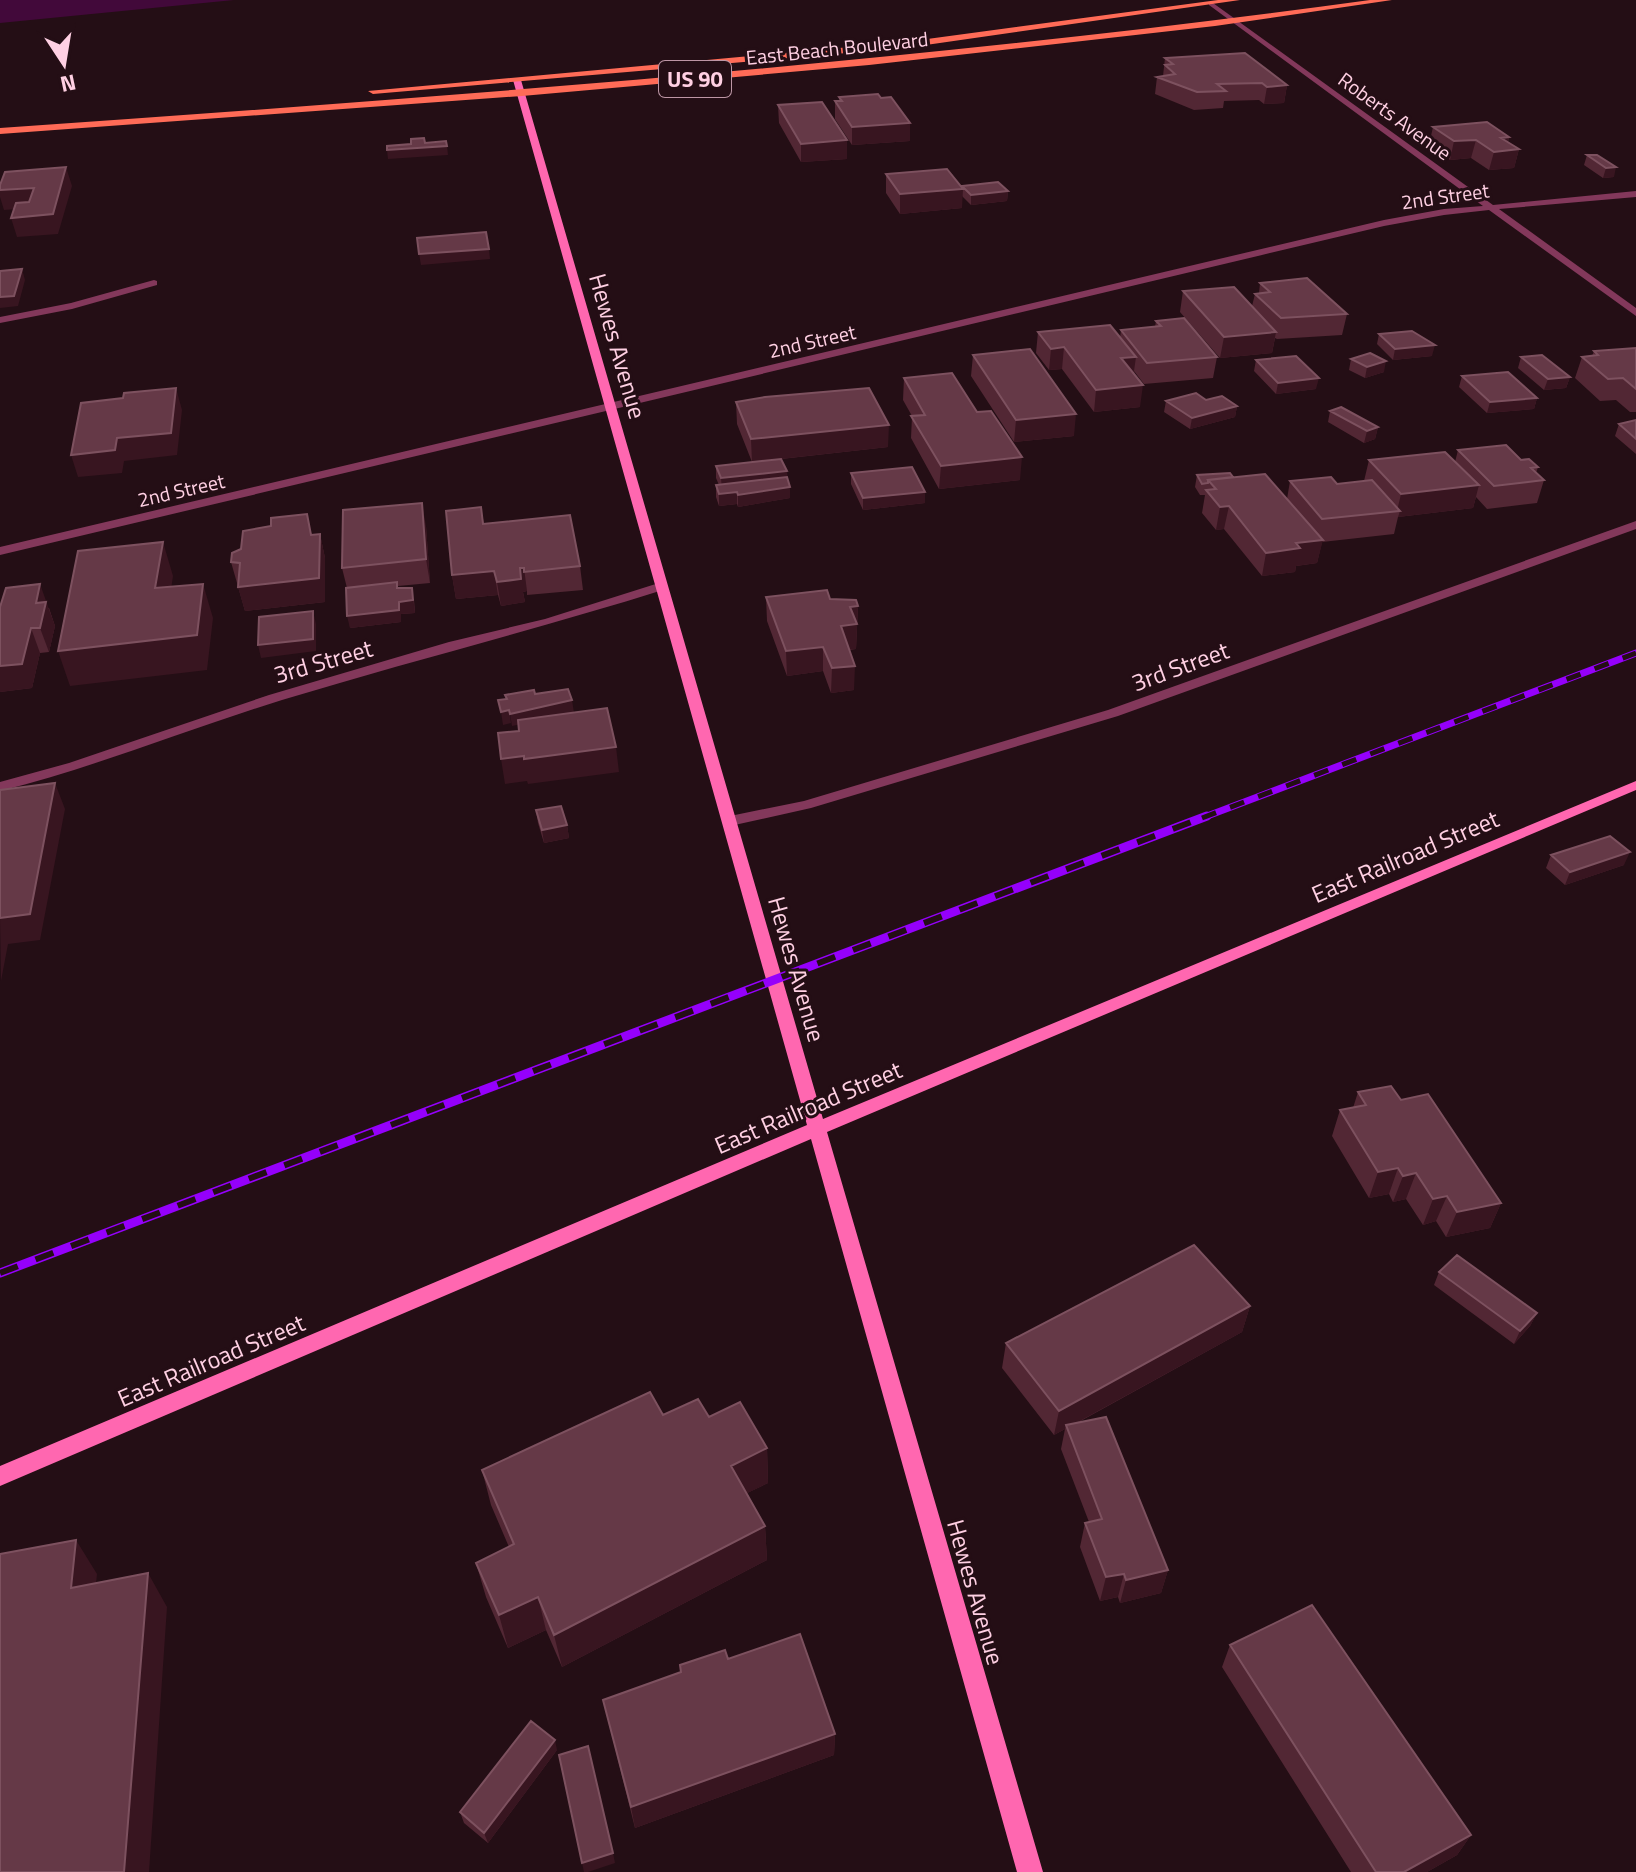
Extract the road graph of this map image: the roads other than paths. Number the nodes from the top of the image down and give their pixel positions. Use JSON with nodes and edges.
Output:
{"nodes":[{"id":1,"x":1236,"y":0,"type":"edge"},
{"id":2,"x":1388,"y":0,"type":"edge"},
{"id":3,"x":1211,"y":4,"type":"junction"},
{"id":4,"x":1236,"y":22,"type":"junction"},
{"id":5,"x":519,"y":88,"type":"junction"},
{"id":6,"x":358,"y":92,"type":"dead end"},
{"id":7,"x":0,"y":131,"type":"edge"},
{"id":8,"x":1636,"y":194,"type":"edge"},
{"id":9,"x":1489,"y":207,"type":"junction"},
{"id":10,"x":154,"y":283,"type":"dead end"},
{"id":11,"x":1636,"y":313,"type":"edge"},
{"id":12,"x":0,"y":320,"type":"edge"},
{"id":13,"x":611,"y":408,"type":"junction"},
{"id":14,"x":1636,"y":525,"type":"edge"},
{"id":15,"x":0,"y":551,"type":"edge"},
{"id":16,"x":662,"y":586,"type":"junction"},
{"id":17,"x":1636,"y":785,"type":"edge"},
{"id":18,"x":0,"y":787,"type":"edge"},
{"id":19,"x":730,"y":821,"type":"junction"},
{"id":20,"x":819,"y":1128,"type":"junction"},
{"id":21,"x":0,"y":1476,"type":"edge"},
{"id":22,"x":1030,"y":1872,"type":"edge"}],
"edges":[{"from":1,"to":3,"type":"main road","name":"East Beach Boulevard","number":"US 90"},
{"from":2,"to":4,"type":"main road","name":"East Beach Boulevard","number":"US 90"},
{"from":3,"to":4,"type":"street","name":"Roberts Avenue"},
{"from":3,"to":5,"type":"main road","name":"East Beach Boulevard","number":"US 90"},
{"from":4,"to":5,"type":"main road","name":"East Beach Boulevard","number":"US 90"},
{"from":4,"to":9,"type":"street","name":"Roberts Avenue"},
{"from":5,"to":6,"type":"main road","name":"East Beach Boulevard","number":"US 90"},
{"from":5,"to":7,"type":"main road","name":"East Beach Boulevard","number":"US 90"},
{"from":5,"to":13,"type":"main road","name":"Hewes Avenue"},
{"from":8,"to":9,"type":"street","name":"2nd Street"},
{"from":9,"to":11,"type":"street","name":"Roberts Avenue"},
{"from":9,"to":13,"type":"street","name":"2nd Street"},
{"from":10,"to":12,"type":"street"},
{"from":13,"to":15,"type":"street","name":"2nd Street"},
{"from":13,"to":16,"type":"main road","name":"Hewes Avenue"},
{"from":14,"to":19,"type":"street","name":"3rd Street"},
{"from":16,"to":18,"type":"street","name":"3rd Street"},
{"from":16,"to":19,"type":"main road","name":"Hewes Avenue"},
{"from":17,"to":20,"type":"main road","name":"East Railroad Street"},
{"from":19,"to":20,"type":"main road","name":"Hewes Avenue"},
{"from":20,"to":21,"type":"main road","name":"East Railroad Street"},
{"from":20,"to":22,"type":"main road","name":"Hewes Avenue"}]}
